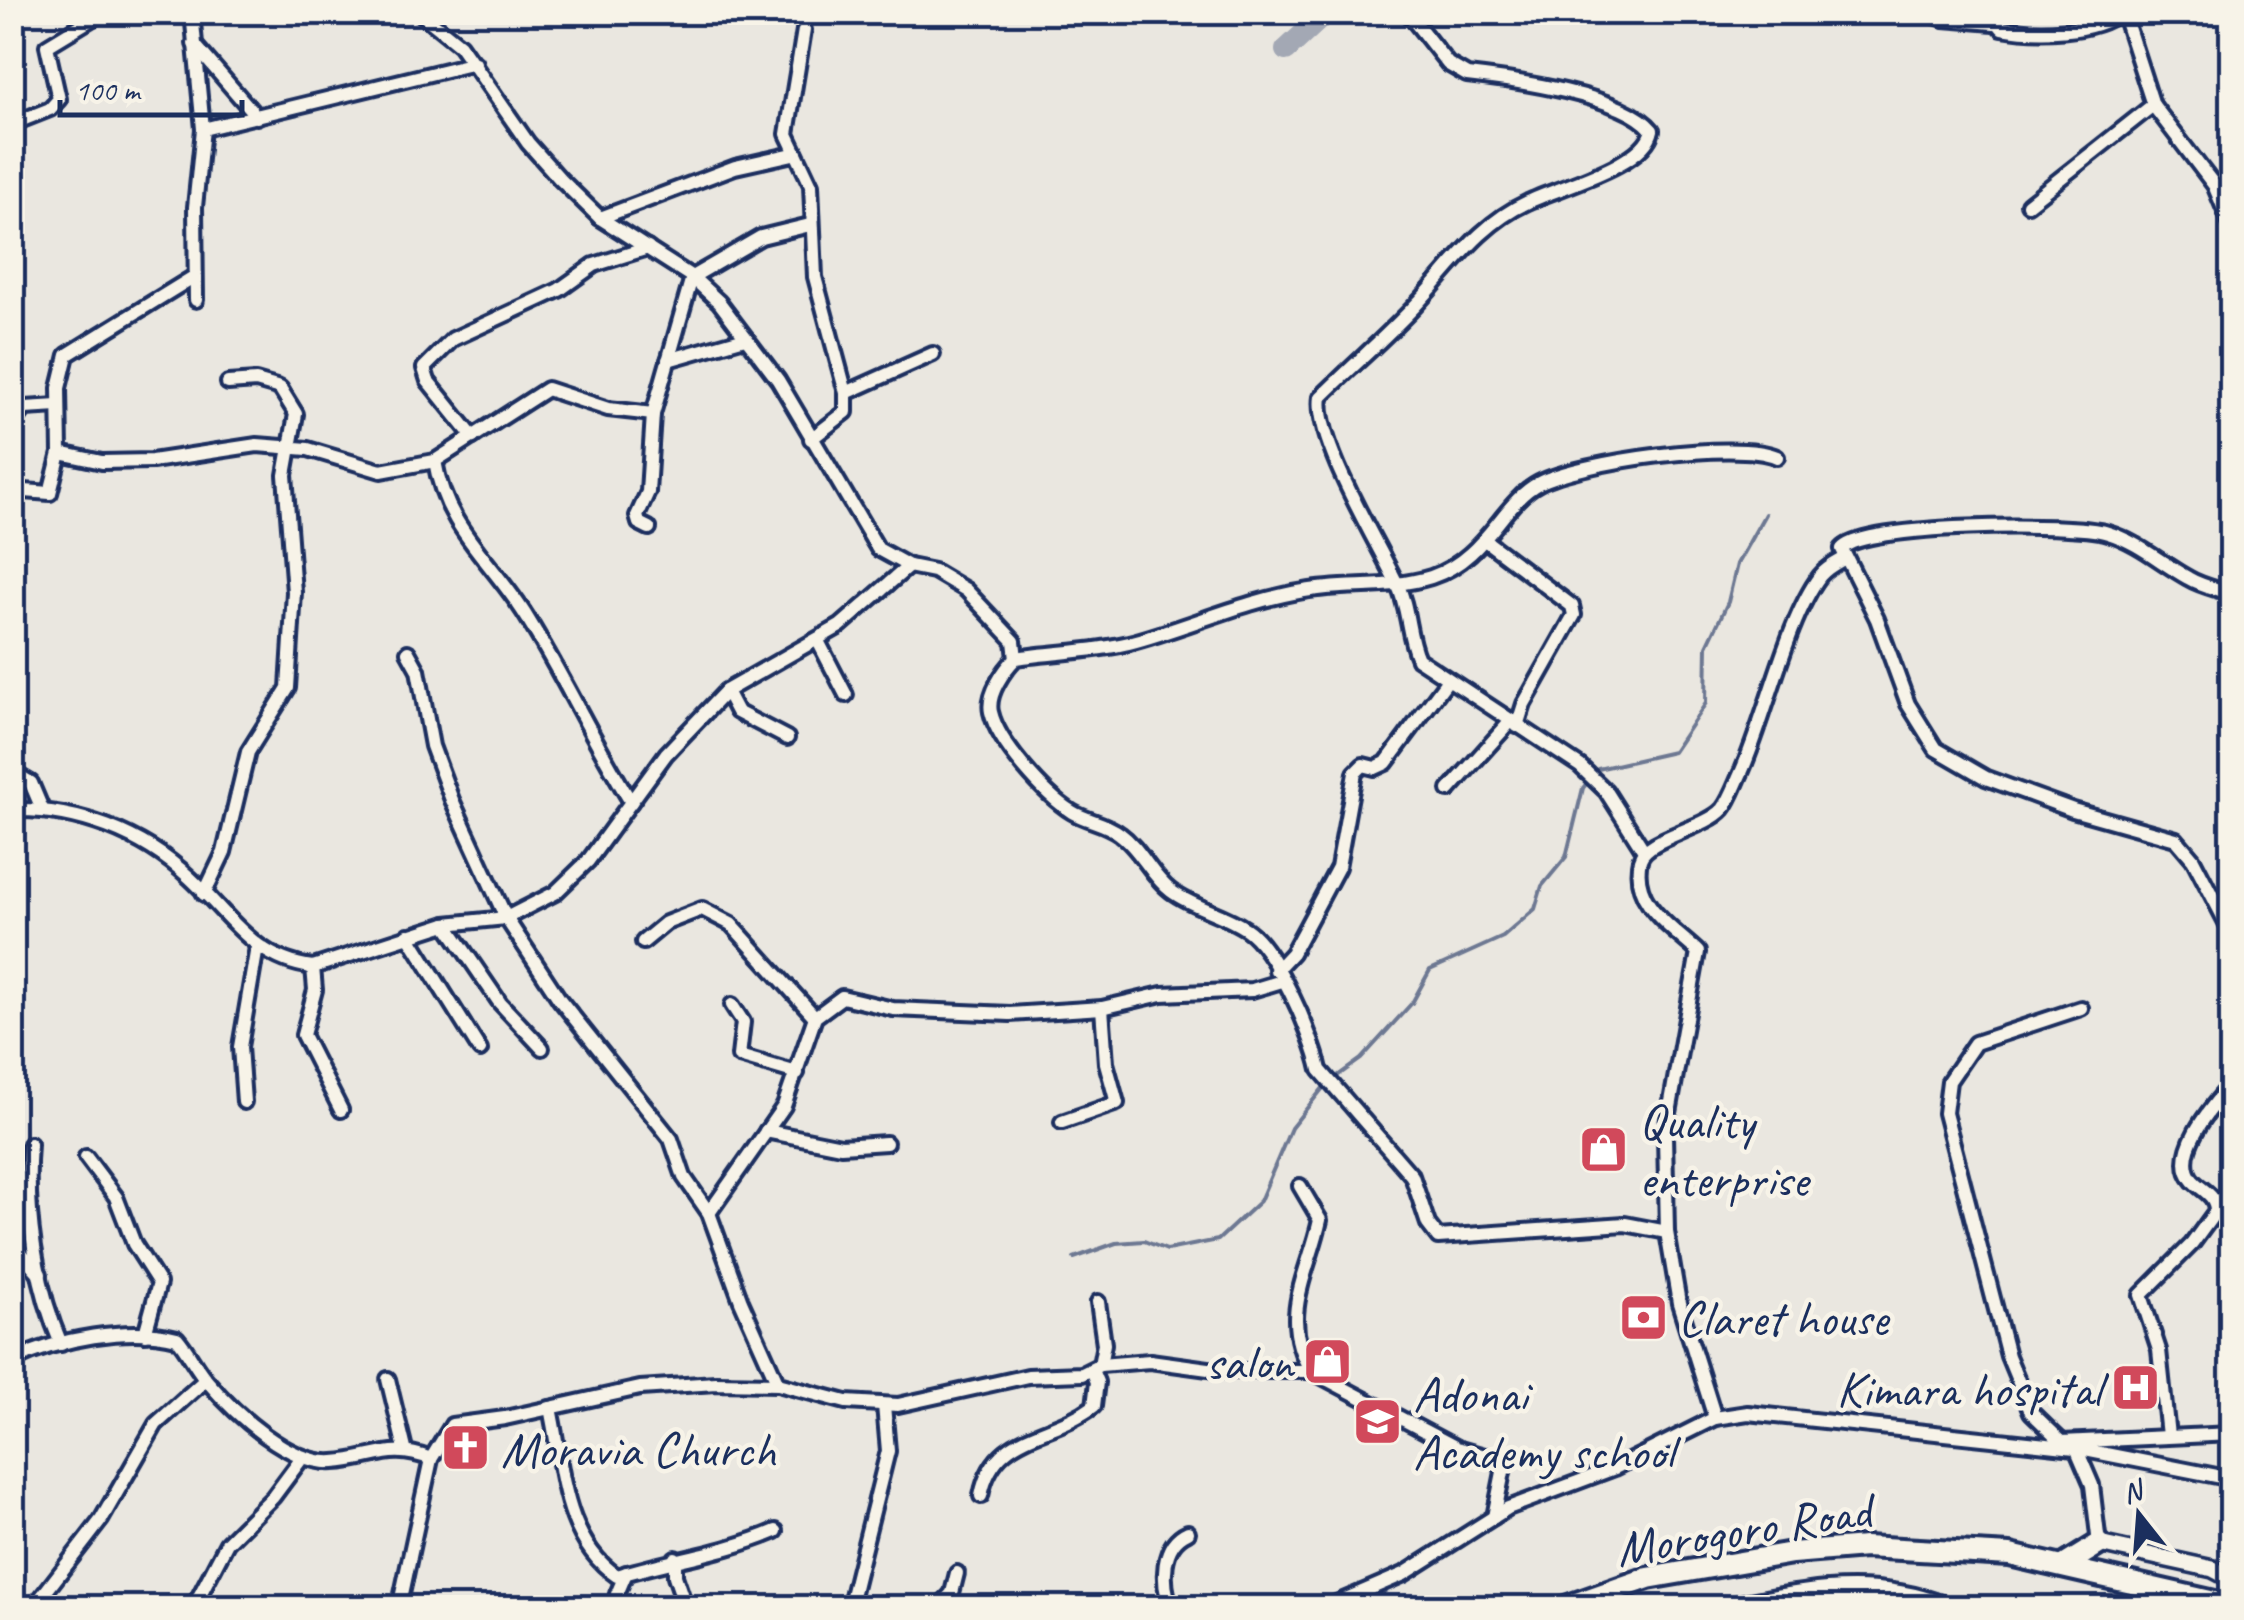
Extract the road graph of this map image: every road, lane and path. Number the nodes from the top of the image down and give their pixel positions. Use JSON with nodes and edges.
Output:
{"nodes":[{"id":1,"x":104,"y":12,"type":"edge"},
{"id":2,"x":192,"y":12,"type":"edge"},
{"id":3,"x":420,"y":12,"type":"edge"},
{"id":4,"x":1925,"y":12,"type":"edge"},
{"id":5,"x":2122,"y":12,"type":"edge"},
{"id":6,"x":1412,"y":16,"type":"dead end"},
{"id":7,"x":1991,"y":18,"type":"edge"},
{"id":8,"x":804,"y":30,"type":"dead end"},
{"id":9,"x":192,"y":42,"type":"junction"},
{"id":10,"x":476,"y":63,"type":"junction"},
{"id":11,"x":2153,"y":105,"type":"junction"},
{"id":12,"x":257,"y":117,"type":"junction"},
{"id":13,"x":12,"y":124,"type":"edge"},
{"id":14,"x":203,"y":129,"type":"junction"},
{"id":15,"x":793,"y":154,"type":"junction"},
{"id":16,"x":2228,"y":199,"type":"edge"},
{"id":17,"x":2028,"y":204,"type":"dead end"},
{"id":18,"x":600,"y":218,"type":"junction"},
{"id":19,"x":810,"y":226,"type":"junction"},
{"id":20,"x":2232,"y":228,"type":"edge"},
{"id":21,"x":648,"y":248,"type":"junction"},
{"id":22,"x":195,"y":276,"type":"junction"},
{"id":23,"x":692,"y":276,"type":"junction"},
{"id":24,"x":196,"y":300,"type":"dead end"},
{"id":25,"x":745,"y":338,"type":"junction"},
{"id":26,"x":934,"y":354,"type":"dead end"},
{"id":27,"x":668,"y":360,"type":"junction"},
{"id":28,"x":228,"y":383,"type":"dead end"},
{"id":29,"x":846,"y":393,"type":"junction"},
{"id":30,"x":58,"y":406,"type":"junction"},
{"id":31,"x":653,"y":414,"type":"junction"},
{"id":32,"x":12,"y":426,"type":"edge"},
{"id":33,"x":473,"y":437,"type":"junction"},
{"id":34,"x":811,"y":439,"type":"junction"},
{"id":35,"x":288,"y":448,"type":"junction"},
{"id":36,"x":60,"y":453,"type":"junction"},
{"id":37,"x":1777,"y":457,"type":"dead end"},
{"id":38,"x":435,"y":461,"type":"junction"},
{"id":39,"x":12,"y":490,"type":"edge"},
{"id":40,"x":650,"y":528,"type":"dead end"},
{"id":41,"x":1486,"y":541,"type":"junction"},
{"id":42,"x":1845,"y":558,"type":"junction"},
{"id":43,"x":909,"y":566,"type":"junction"},
{"id":44,"x":1399,"y":586,"type":"junction"},
{"id":45,"x":2232,"y":594,"type":"edge"},
{"id":46,"x":818,"y":641,"type":"junction"},
{"id":47,"x":408,"y":652,"type":"dead end"},
{"id":48,"x":1016,"y":658,"type":"junction"},
{"id":49,"x":1447,"y":681,"type":"junction"},
{"id":50,"x":726,"y":691,"type":"junction"},
{"id":51,"x":846,"y":695,"type":"dead end"},
{"id":52,"x":1514,"y":723,"type":"junction"},
{"id":53,"x":787,"y":738,"type":"dead end"},
{"id":54,"x":12,"y":772,"type":"edge"},
{"id":55,"x":1449,"y":790,"type":"dead end"},
{"id":56,"x":630,"y":802,"type":"junction"},
{"id":57,"x":42,"y":809,"type":"junction"},
{"id":58,"x":12,"y":810,"type":"edge"},
{"id":59,"x":1644,"y":851,"type":"junction"},
{"id":60,"x":204,"y":894,"type":"junction"},
{"id":61,"x":506,"y":918,"type":"junction"},
{"id":62,"x":446,"y":924,"type":"junction"},
{"id":63,"x":2232,"y":934,"type":"edge"},
{"id":64,"x":408,"y":935,"type":"junction"},
{"id":65,"x":643,"y":942,"type":"dead end"},
{"id":66,"x":257,"y":948,"type":"junction"},
{"id":67,"x":313,"y":967,"type":"junction"},
{"id":68,"x":1279,"y":975,"type":"junction"},
{"id":69,"x":732,"y":1005,"type":"dead end"},
{"id":70,"x":1102,"y":1008,"type":"junction"},
{"id":71,"x":2081,"y":1008,"type":"dead end"},
{"id":72,"x":815,"y":1017,"type":"junction"},
{"id":73,"x":542,"y":1048,"type":"dead end"},
{"id":74,"x":480,"y":1050,"type":"dead end"},
{"id":75,"x":797,"y":1073,"type":"junction"},
{"id":76,"x":2232,"y":1083,"type":"edge"},
{"id":77,"x":244,"y":1102,"type":"dead end"},
{"id":78,"x":341,"y":1110,"type":"dead end"},
{"id":79,"x":1062,"y":1122,"type":"dead end"},
{"id":80,"x":766,"y":1131,"type":"junction"},
{"id":81,"x":886,"y":1143,"type":"dead end"},
{"id":82,"x":30,"y":1144,"type":"dead end"},
{"id":83,"x":86,"y":1157,"type":"dead end"},
{"id":84,"x":1300,"y":1186,"type":"dead end"},
{"id":85,"x":709,"y":1213,"type":"junction"},
{"id":86,"x":1666,"y":1232,"type":"junction"},
{"id":87,"x":12,"y":1243,"type":"edge"},
{"id":88,"x":40,"y":1274,"type":"junction"},
{"id":89,"x":1098,"y":1302,"type":"dead end"},
{"id":90,"x":145,"y":1334,"type":"junction"},
{"id":91,"x":61,"y":1344,"type":"junction"},
{"id":92,"x":12,"y":1361,"type":"edge"},
{"id":93,"x":1101,"y":1366,"type":"junction"},
{"id":94,"x":1311,"y":1370,"type":"junction"},
{"id":95,"x":388,"y":1379,"type":"dead end"},
{"id":96,"x":206,"y":1380,"type":"junction"},
{"id":97,"x":778,"y":1384,"type":"junction"},
{"id":98,"x":884,"y":1405,"type":"junction"},
{"id":99,"x":550,"y":1408,"type":"junction"},
{"id":100,"x":1716,"y":1418,"type":"junction"},
{"id":101,"x":2232,"y":1434,"type":"edge"},
{"id":102,"x":2168,"y":1436,"type":"junction"},
{"id":103,"x":2075,"y":1445,"type":"junction"},
{"id":104,"x":405,"y":1449,"type":"junction"},
{"id":105,"x":302,"y":1458,"type":"junction"},
{"id":106,"x":431,"y":1459,"type":"junction"},
{"id":107,"x":2232,"y":1479,"type":"edge"},
{"id":108,"x":981,"y":1496,"type":"dead end"},
{"id":109,"x":1494,"y":1517,"type":"junction"},
{"id":110,"x":776,"y":1531,"type":"dead end"},
{"id":111,"x":1188,"y":1532,"type":"dead end"},
{"id":112,"x":2099,"y":1544,"type":"junction"},
{"id":113,"x":675,"y":1558,"type":"junction"},
{"id":114,"x":2065,"y":1565,"type":"junction"},
{"id":115,"x":626,"y":1573,"type":"junction"},
{"id":116,"x":956,"y":1573,"type":"dead end"},
{"id":117,"x":2232,"y":1580,"type":"edge"},
{"id":118,"x":2232,"y":1606,"type":"edge"},
{"id":119,"x":33,"y":1608,"type":"edge"},
{"id":120,"x":193,"y":1608,"type":"edge"},
{"id":121,"x":399,"y":1608,"type":"edge"},
{"id":122,"x":619,"y":1608,"type":"edge"},
{"id":123,"x":686,"y":1608,"type":"edge"},
{"id":124,"x":849,"y":1608,"type":"edge"},
{"id":125,"x":938,"y":1608,"type":"edge"},
{"id":126,"x":1171,"y":1608,"type":"edge"},
{"id":127,"x":1324,"y":1608,"type":"edge"},
{"id":128,"x":1563,"y":1608,"type":"edge"},
{"id":129,"x":1735,"y":1608,"type":"edge"},
{"id":130,"x":1942,"y":1608,"type":"edge"}],
"edges":[{"from":1,"to":13,"type":"street"},
{"from":2,"to":9,"type":"street"},
{"from":3,"to":10,"type":"street"},
{"from":4,"to":7,"type":"street"},
{"from":5,"to":7,"type":"street"},
{"from":5,"to":11,"type":"street"},
{"from":6,"to":44,"type":"street"},
{"from":8,"to":15,"type":"street"},
{"from":9,"to":12,"type":"street"},
{"from":9,"to":14,"type":"street"},
{"from":10,"to":12,"type":"street"},
{"from":10,"to":18,"type":"street"},
{"from":11,"to":16,"type":"street"},
{"from":11,"to":17,"type":"street"},
{"from":12,"to":14,"type":"street"},
{"from":14,"to":22,"type":"street"},
{"from":15,"to":18,"type":"street"},
{"from":15,"to":19,"type":"street"},
{"from":16,"to":20,"type":"street"},
{"from":18,"to":21,"type":"street"},
{"from":19,"to":23,"type":"street"},
{"from":19,"to":29,"type":"street"},
{"from":21,"to":23,"type":"street"},
{"from":21,"to":33,"type":"street"},
{"from":22,"to":24,"type":"street"},
{"from":22,"to":30,"type":"street"},
{"from":23,"to":25,"type":"street"},
{"from":23,"to":27,"type":"street"},
{"from":25,"to":27,"type":"street"},
{"from":25,"to":34,"type":"street"},
{"from":26,"to":29,"type":"street"},
{"from":27,"to":31,"type":"street"},
{"from":28,"to":35,"type":"street"},
{"from":29,"to":34,"type":"street"},
{"from":30,"to":32,"type":"street"},
{"from":30,"to":36,"type":"street"},
{"from":31,"to":33,"type":"street"},
{"from":31,"to":40,"type":"street"},
{"from":33,"to":38,"type":"street"},
{"from":34,"to":43,"type":"street"},
{"from":35,"to":36,"type":"street"},
{"from":35,"to":38,"type":"street"},
{"from":35,"to":60,"type":"street"},
{"from":36,"to":39,"type":"street"},
{"from":37,"to":41,"type":"street"},
{"from":38,"to":56,"type":"street"},
{"from":41,"to":44,"type":"street"},
{"from":41,"to":52,"type":"street"},
{"from":42,"to":45,"type":"street"},
{"from":42,"to":59,"type":"street"},
{"from":42,"to":63,"type":"street"},
{"from":43,"to":46,"type":"street"},
{"from":43,"to":48,"type":"street"},
{"from":44,"to":48,"type":"street"},
{"from":44,"to":49,"type":"street"},
{"from":46,"to":50,"type":"street"},
{"from":46,"to":51,"type":"street"},
{"from":47,"to":61,"type":"street"},
{"from":48,"to":68,"type":"street"},
{"from":49,"to":52,"type":"street"},
{"from":49,"to":68,"type":"street"},
{"from":50,"to":53,"type":"street"},
{"from":50,"to":56,"type":"street"},
{"from":52,"to":55,"type":"street"},
{"from":52,"to":59,"type":"street"},
{"from":54,"to":57,"type":"street"},
{"from":56,"to":61,"type":"street"},
{"from":57,"to":58,"type":"street"},
{"from":57,"to":60,"type":"street"},
{"from":59,"to":86,"type":"street"},
{"from":60,"to":66,"type":"street"},
{"from":61,"to":62,"type":"street"},
{"from":61,"to":85,"type":"street"},
{"from":62,"to":64,"type":"street"},
{"from":62,"to":73,"type":"street"},
{"from":64,"to":67,"type":"street"},
{"from":64,"to":74,"type":"street"},
{"from":65,"to":72,"type":"street"},
{"from":66,"to":67,"type":"street"},
{"from":66,"to":77,"type":"street"},
{"from":67,"to":78,"type":"street"},
{"from":68,"to":70,"type":"street"},
{"from":68,"to":86,"type":"street"},
{"from":69,"to":75,"type":"street"},
{"from":70,"to":72,"type":"street"},
{"from":70,"to":79,"type":"street"},
{"from":71,"to":103,"type":"street"},
{"from":72,"to":75,"type":"street"},
{"from":75,"to":80,"type":"street"},
{"from":76,"to":102,"type":"street"},
{"from":80,"to":81,"type":"street"},
{"from":80,"to":85,"type":"street"},
{"from":82,"to":88,"type":"street"},
{"from":83,"to":90,"type":"street"},
{"from":84,"to":94,"type":"street"},
{"from":85,"to":97,"type":"street"},
{"from":86,"to":100,"type":"street"},
{"from":87,"to":88,"type":"street"},
{"from":88,"to":91,"type":"street"},
{"from":89,"to":93,"type":"street"},
{"from":90,"to":91,"type":"street"},
{"from":90,"to":96,"type":"street"},
{"from":91,"to":92,"type":"street"},
{"from":93,"to":94,"type":"street"},
{"from":93,"to":98,"type":"street"},
{"from":93,"to":108,"type":"street"},
{"from":94,"to":109,"type":"street"},
{"from":95,"to":104,"type":"street"},
{"from":96,"to":105,"type":"street"},
{"from":96,"to":119,"type":"street"},
{"from":97,"to":98,"type":"street"},
{"from":97,"to":99,"type":"street"},
{"from":98,"to":124,"type":"street"},
{"from":99,"to":106,"type":"street"},
{"from":99,"to":115,"type":"street"},
{"from":100,"to":103,"type":"street"},
{"from":100,"to":109,"type":"street"},
{"from":101,"to":102,"type":"street"},
{"from":102,"to":103,"type":"street"},
{"from":103,"to":107,"type":"street"},
{"from":103,"to":112,"type":"street"},
{"from":104,"to":105,"type":"street"},
{"from":104,"to":106,"type":"street"},
{"from":105,"to":120,"type":"street"},
{"from":106,"to":121,"type":"street"},
{"from":109,"to":127,"type":"street"},
{"from":110,"to":113,"type":"street"},
{"from":111,"to":126,"type":"street"},
{"from":112,"to":114,"type":"highway"},
{"from":112,"to":117,"type":"street"},
{"from":113,"to":115,"type":"street"},
{"from":113,"to":123,"type":"street"},
{"from":114,"to":118,"type":"highway","name":"Morogoro Road"},
{"from":114,"to":128,"type":"highway","name":"Morogoro Road"},
{"from":115,"to":122,"type":"street"},
{"from":116,"to":125,"type":"street"},
{"from":129,"to":130,"type":"highway","name":"Morogoro Road"}]}
